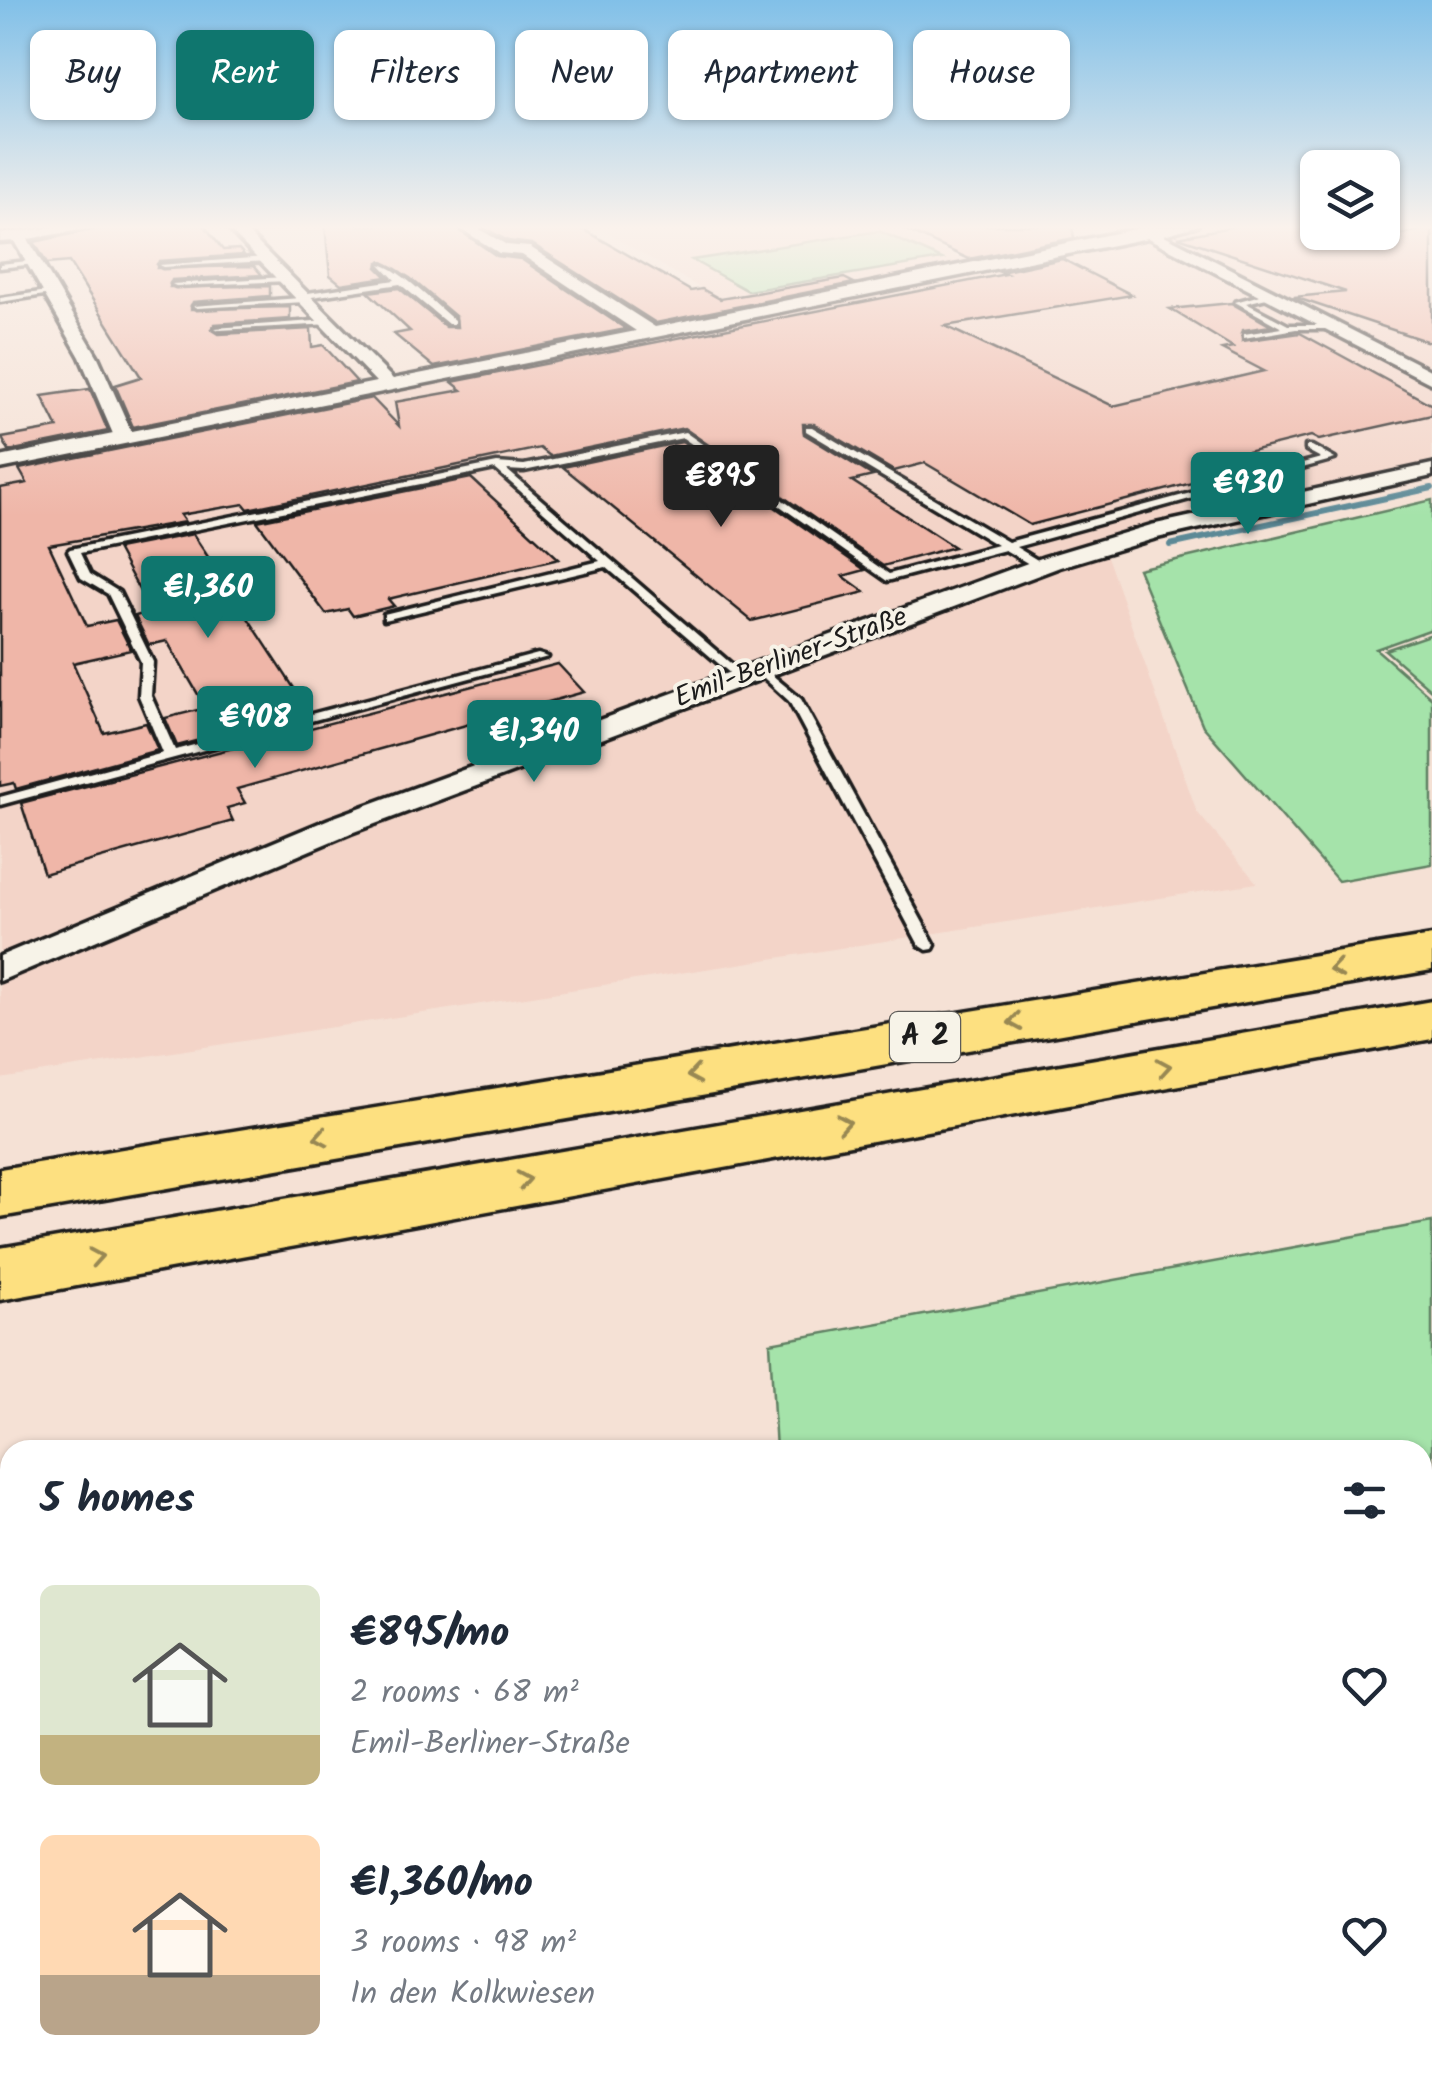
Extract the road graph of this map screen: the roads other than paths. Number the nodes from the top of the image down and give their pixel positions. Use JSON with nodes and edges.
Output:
{"nodes":[{"id":1,"x":68,"y":322,"type":"edge"},
{"id":2,"x":325,"y":322,"type":"edge"},
{"id":3,"x":328,"y":322,"type":"edge"},
{"id":4,"x":634,"y":322,"type":"edge"},
{"id":5,"x":699,"y":322,"type":"edge"},
{"id":6,"x":1280,"y":322,"type":"edge"},
{"id":7,"x":1327,"y":322,"type":"edge"},
{"id":8,"x":1334,"y":326,"type":"junction"},
{"id":9,"x":219,"y":328,"type":"dead end"},
{"id":10,"x":1292,"y":328,"type":"junction"},
{"id":11,"x":649,"y":332,"type":"junction"},
{"id":12,"x":1247,"y":336,"type":"dead end"},
{"id":13,"x":1428,"y":373,"type":"edge"},
{"id":14,"x":388,"y":383,"type":"junction"},
{"id":15,"x":809,"y":429,"type":"dead end"},
{"id":16,"x":125,"y":439,"type":"junction"},
{"id":17,"x":1308,"y":448,"type":"dead end"},
{"id":18,"x":0,"y":462,"type":"edge"},
{"id":19,"x":497,"y":466,"type":"junction"},
{"id":20,"x":1432,"y":470,"type":"edge"},
{"id":21,"x":1004,"y":544,"type":"junction"},
{"id":22,"x":607,"y":563,"type":"junction"},
{"id":23,"x":1040,"y":566,"type":"junction"},
{"id":24,"x":388,"y":616,"type":"dead end"},
{"id":25,"x":542,"y":657,"type":"dead end"},
{"id":26,"x":750,"y":673,"type":"junction"},
{"id":27,"x":171,"y":756,"type":"junction"},
{"id":28,"x":0,"y":802,"type":"edge"},
{"id":29,"x":927,"y":945,"type":"dead end"},
{"id":30,"x":1432,"y":953,"type":"edge"},
{"id":31,"x":0,"y":969,"type":"edge"},
{"id":32,"x":1432,"y":1020,"type":"edge"},
{"id":33,"x":0,"y":1193,"type":"edge"},
{"id":34,"x":0,"y":1274,"type":"edge"}],
"edges":[{"from":1,"to":16,"type":"street"},
{"from":2,"to":9,"type":"lane"},
{"from":3,"to":14,"type":"street"},
{"from":4,"to":11,"type":"street"},
{"from":5,"to":11,"type":"street"},
{"from":6,"to":10,"type":"lane"},
{"from":7,"to":8,"type":"street"},
{"from":8,"to":10,"type":"lane"},
{"from":8,"to":13,"type":"street"},
{"from":10,"to":12,"type":"lane"},
{"from":11,"to":14,"type":"street"},
{"from":14,"to":16,"type":"street"},
{"from":15,"to":21,"type":"lane"},
{"from":16,"to":18,"type":"street"},
{"from":17,"to":21,"type":"lane"},
{"from":19,"to":21,"type":"lane"},
{"from":19,"to":22,"type":"lane"},
{"from":19,"to":27,"type":"lane"},
{"from":20,"to":23,"type":"street","name":"Emil-Berliner-Straße"},
{"from":21,"to":23,"type":"lane"},
{"from":22,"to":24,"type":"lane"},
{"from":22,"to":26,"type":"lane"},
{"from":23,"to":26,"type":"street","name":"Emil-Berliner-Straße"},
{"from":25,"to":27,"type":"lane"},
{"from":26,"to":29,"type":"lane"},
{"from":26,"to":31,"type":"street","name":"Emil-Berliner-Straße"},
{"from":27,"to":28,"type":"lane"},
{"from":30,"to":33,"type":"highway","number":"A 2","one_way":true},
{"from":34,"to":32,"type":"highway","number":"A 2","one_way":true}]}
